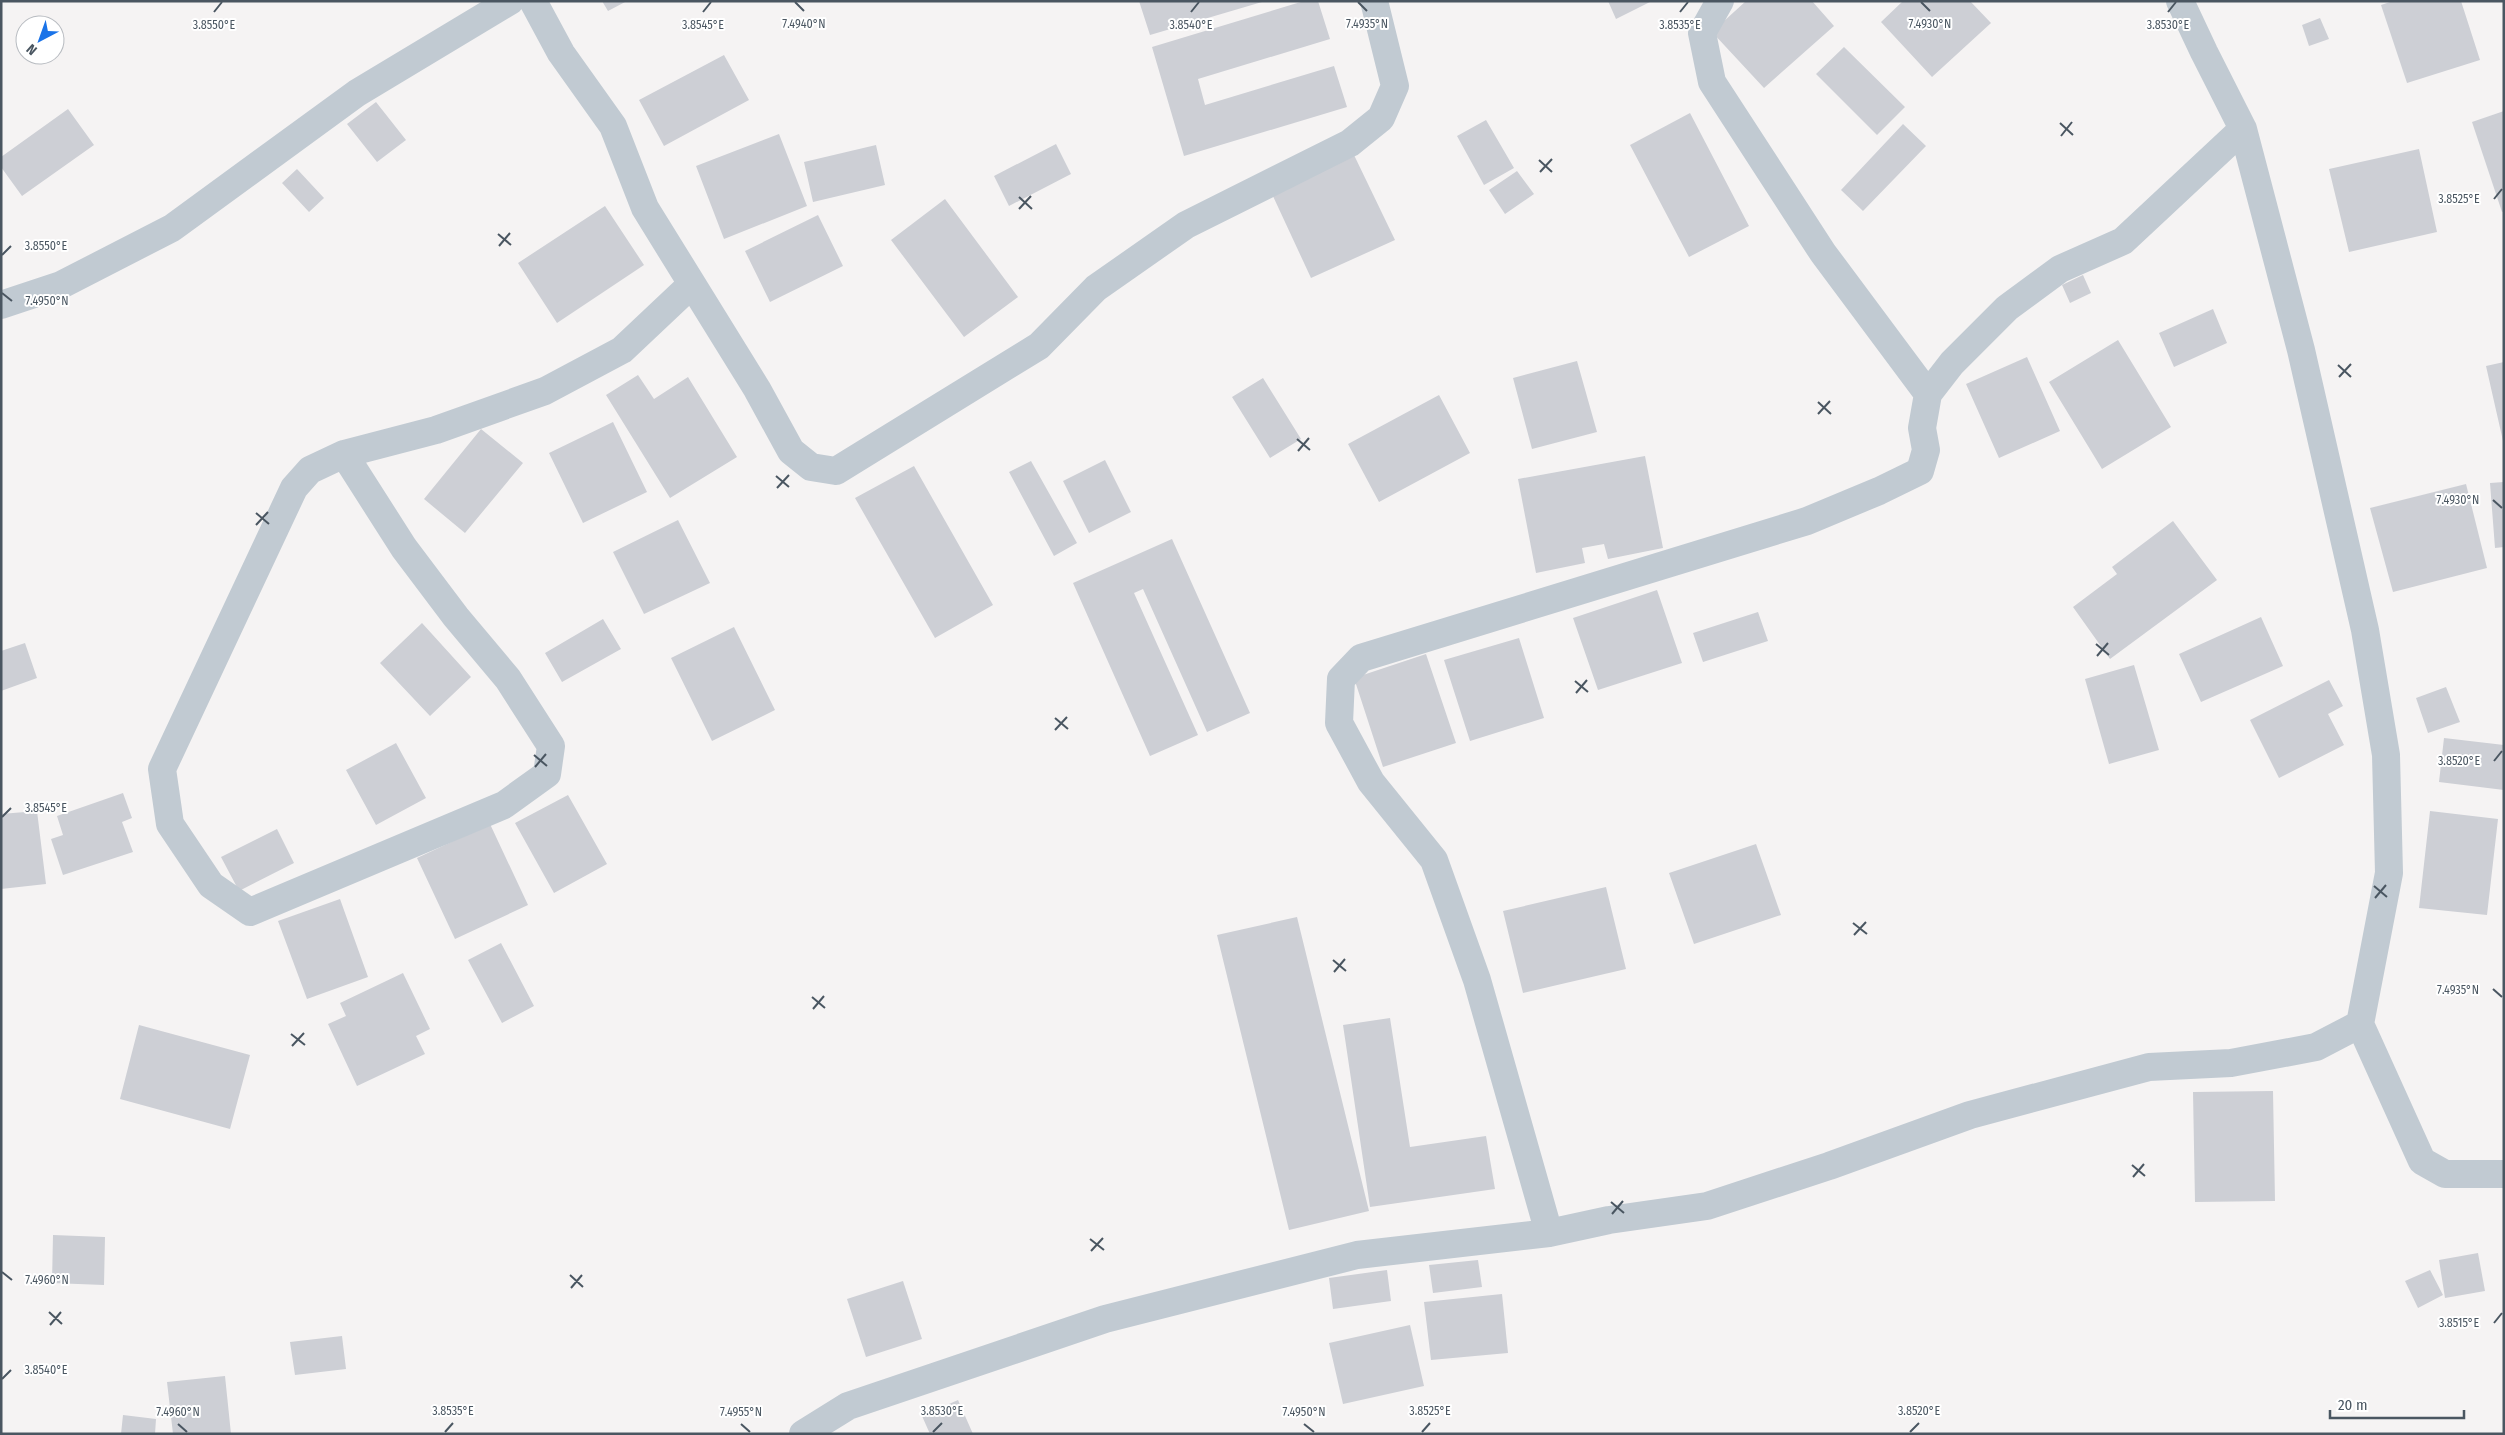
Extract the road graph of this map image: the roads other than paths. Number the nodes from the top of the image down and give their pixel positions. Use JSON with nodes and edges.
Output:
{"nodes":[{"id":1,"x":510,"y":1,"type":"edge"},
{"id":2,"x":533,"y":1,"type":"edge"},
{"id":3,"x":1374,"y":1,"type":"edge"},
{"id":4,"x":1720,"y":1,"type":"edge"},
{"id":5,"x":2180,"y":1,"type":"edge"},
{"id":6,"x":2243,"y":129,"type":"junction"},
{"id":7,"x":692,"y":284,"type":"junction"},
{"id":8,"x":1,"y":305,"type":"edge"},
{"id":9,"x":1928,"y":394,"type":"junction"},
{"id":10,"x":344,"y":454,"type":"junction"},
{"id":11,"x":2360,"y":1024,"type":"junction"},
{"id":12,"x":2504,"y":1174,"type":"edge"},
{"id":13,"x":1549,"y":1233,"type":"junction"},
{"id":14,"x":803,"y":1434,"type":"edge"}],
"edges":[{"from":1,"to":8,"type":"street"},
{"from":2,"to":7,"type":"street"},
{"from":3,"to":7,"type":"street"},
{"from":4,"to":9,"type":"street"},
{"from":5,"to":6,"type":"street"},
{"from":6,"to":9,"type":"street"},
{"from":6,"to":11,"type":"street"},
{"from":7,"to":10,"type":"street"},
{"from":9,"to":13,"type":"street"},
{"from":10,"to":10,"type":"street"},
{"from":11,"to":12,"type":"street"},
{"from":11,"to":13,"type":"street"},
{"from":13,"to":14,"type":"street"}]}
